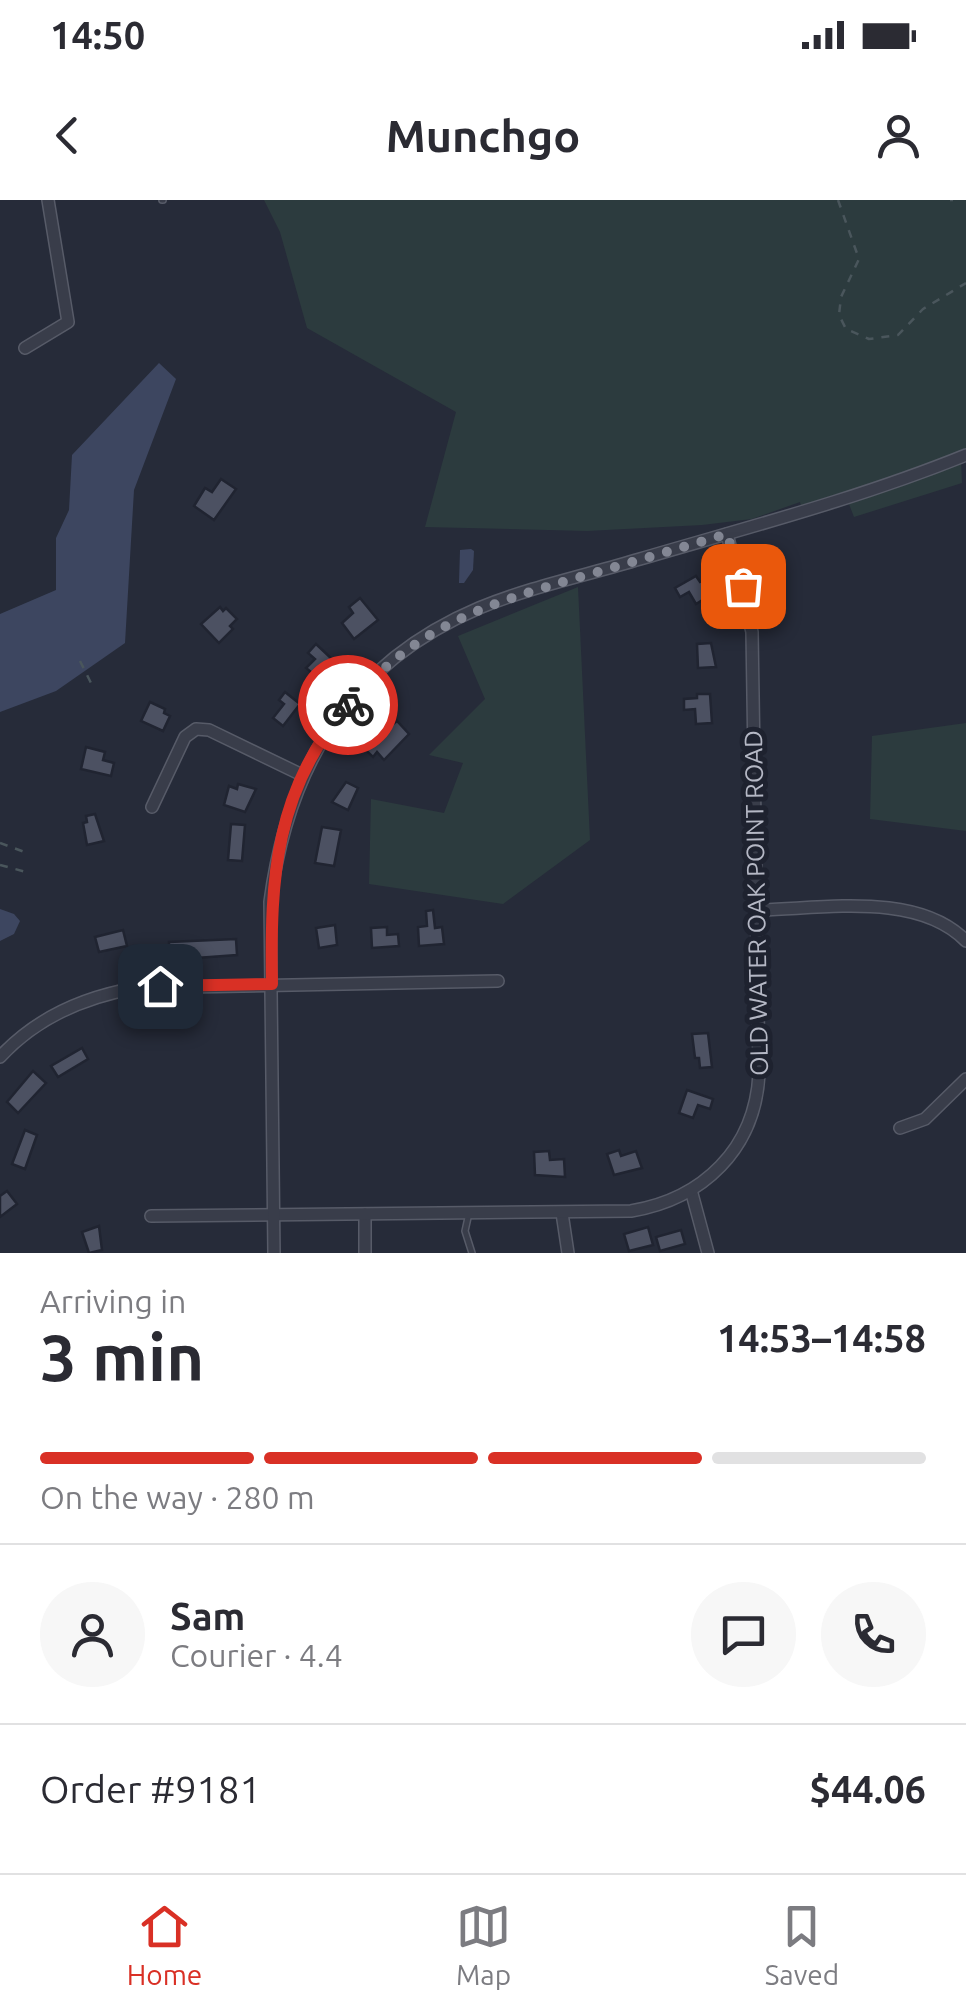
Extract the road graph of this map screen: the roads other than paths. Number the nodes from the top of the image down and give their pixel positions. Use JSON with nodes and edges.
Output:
{"nodes":[{"id":1,"x":48,"y":200,"type":"edge"},
{"id":2,"x":25,"y":348,"type":"dead end"},
{"id":3,"x":966,"y":455,"type":"edge"},
{"id":4,"x":727,"y":534,"type":"junction"},
{"id":5,"x":302,"y":775,"type":"junction"},
{"id":6,"x":152,"y":806,"type":"dead end"},
{"id":7,"x":756,"y":910,"type":"junction"},
{"id":8,"x":966,"y":941,"type":"edge"},
{"id":9,"x":498,"y":981,"type":"dead end"},
{"id":10,"x":272,"y":984,"type":"junction"},
{"id":11,"x":0,"y":1057,"type":"edge"},
{"id":12,"x":966,"y":1078,"type":"edge"},
{"id":13,"x":900,"y":1128,"type":"dead end"},
{"id":14,"x":691,"y":1190,"type":"junction"},
{"id":15,"x":562,"y":1212,"type":"junction"},
{"id":16,"x":470,"y":1213,"type":"junction"},
{"id":17,"x":364,"y":1214,"type":"junction"},
{"id":18,"x":274,"y":1215,"type":"junction"},
{"id":19,"x":151,"y":1216,"type":"dead end"},
{"id":20,"x":274,"y":1253,"type":"edge"},
{"id":21,"x":365,"y":1253,"type":"edge"},
{"id":22,"x":472,"y":1253,"type":"edge"},
{"id":23,"x":568,"y":1253,"type":"edge"},
{"id":24,"x":708,"y":1253,"type":"edge"}],
"edges":[{"from":1,"to":2,"type":"street"},
{"from":3,"to":4,"type":"street"},
{"from":4,"to":5,"type":"street"},
{"from":4,"to":7,"type":"street","name":"OLD WATER OAK POINT ROAD"},
{"from":5,"to":6,"type":"street"},
{"from":5,"to":10,"type":"street"},
{"from":7,"to":8,"type":"street"},
{"from":7,"to":14,"type":"street","name":"OLD WATER OAK POINT ROAD"},
{"from":9,"to":10,"type":"street"},
{"from":10,"to":11,"type":"street"},
{"from":10,"to":18,"type":"street"},
{"from":12,"to":13,"type":"street"},
{"from":14,"to":15,"type":"street","name":"OLD WATER OAK POINT ROAD"},
{"from":14,"to":24,"type":"street"},
{"from":15,"to":16,"type":"street","name":"OLD WATER OAK POINT ROAD"},
{"from":15,"to":23,"type":"street"},
{"from":16,"to":17,"type":"street","name":"OLD WATER OAK POINT ROAD"},
{"from":16,"to":22,"type":"lane"},
{"from":17,"to":18,"type":"street","name":"OLD WATER OAK POINT ROAD"},
{"from":17,"to":21,"type":"street"},
{"from":18,"to":19,"type":"street","name":"OLD WATER OAK POINT ROAD"},
{"from":18,"to":20,"type":"street"}]}
